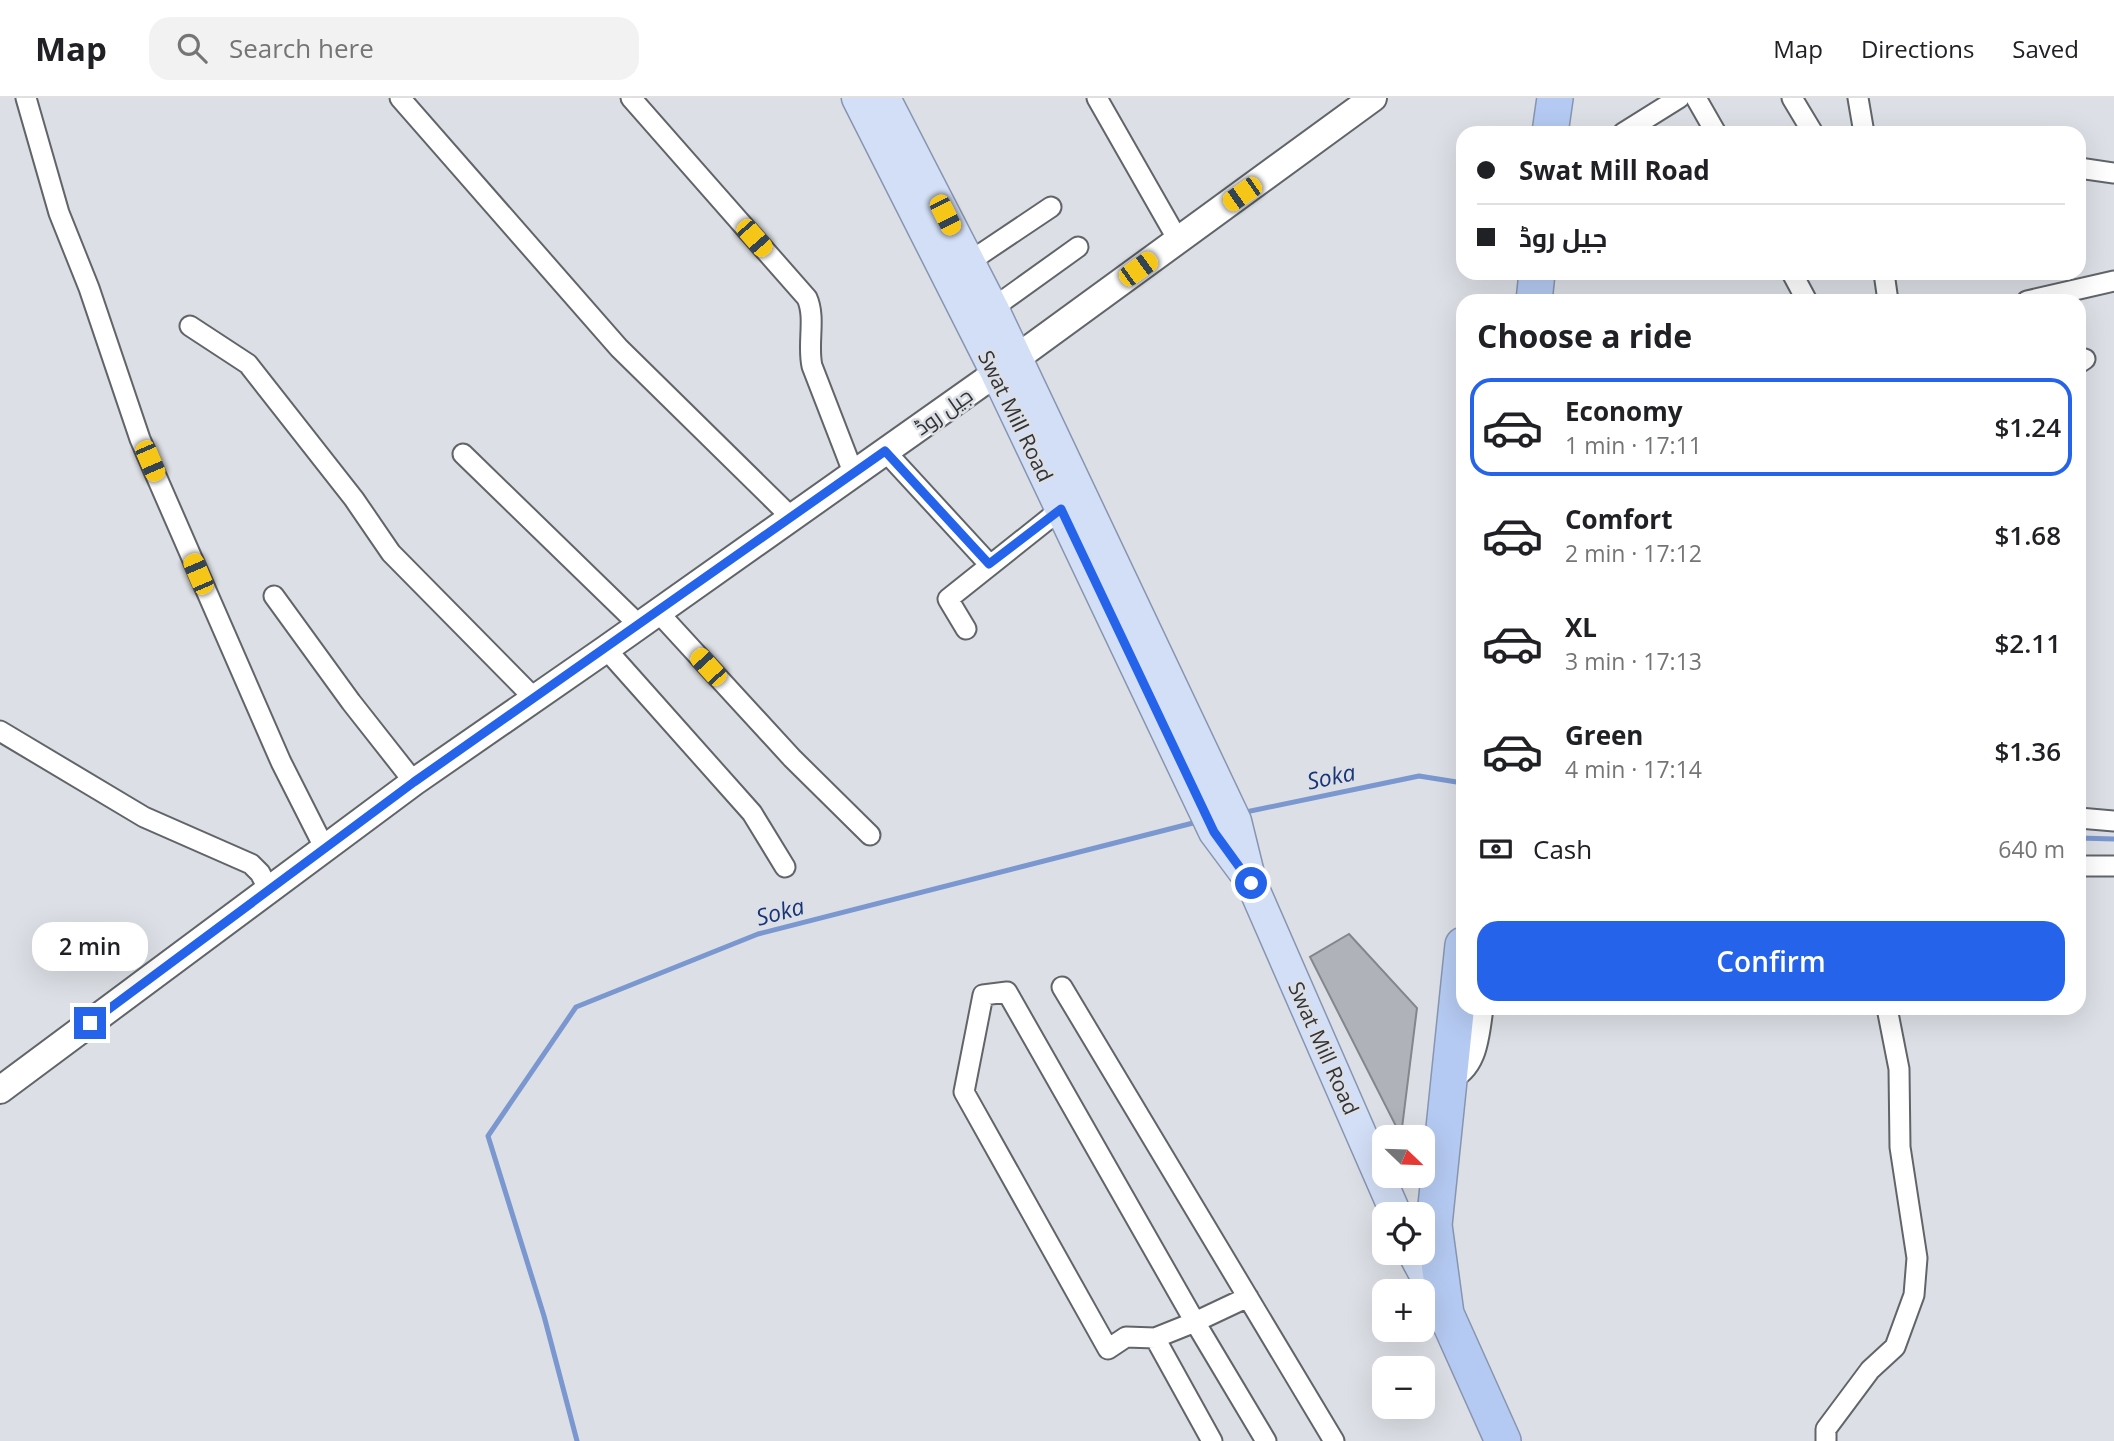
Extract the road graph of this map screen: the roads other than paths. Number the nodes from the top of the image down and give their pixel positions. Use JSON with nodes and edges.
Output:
{"nodes":[{"id":1,"x":27,"y":98,"type":"edge"},
{"id":2,"x":400,"y":98,"type":"edge"},
{"id":3,"x":631,"y":98,"type":"edge"},
{"id":4,"x":1097,"y":98,"type":"edge"},
{"id":5,"x":1373,"y":98,"type":"edge"},
{"id":6,"x":1555,"y":98,"type":"edge"},
{"id":7,"x":1679,"y":98,"type":"edge"},
{"id":8,"x":1696,"y":98,"type":"edge"},
{"id":9,"x":1792,"y":98,"type":"edge"},
{"id":10,"x":1858,"y":98,"type":"edge"},
{"id":11,"x":860,"y":100,"type":"edge"},
{"id":12,"x":1551,"y":126,"type":"edge"},
{"id":13,"x":1634,"y":126,"type":"edge"},
{"id":14,"x":1712,"y":126,"type":"edge"},
{"id":15,"x":1810,"y":126,"type":"edge"},
{"id":16,"x":1863,"y":126,"type":"edge"},
{"id":17,"x":2086,"y":169,"type":"edge"},
{"id":18,"x":2114,"y":173,"type":"edge"},
{"id":19,"x":1051,"y":207,"type":"dead end"},
{"id":20,"x":1178,"y":240,"type":"junction"},
{"id":21,"x":1077,"y":247,"type":"dead end"},
{"id":22,"x":969,"y":262,"type":"junction"},
{"id":23,"x":2114,"y":281,"type":"edge"},
{"id":24,"x":2057,"y":294,"type":"edge"},
{"id":25,"x":993,"y":309,"type":"junction"},
{"id":26,"x":190,"y":326,"type":"dead end"},
{"id":27,"x":1006,"y":366,"type":"junction"},
{"id":28,"x":885,"y":451,"type":"junction"},
{"id":29,"x":463,"y":454,"type":"dead end"},
{"id":30,"x":853,"y":472,"type":"junction"},
{"id":31,"x":1061,"y":509,"type":"junction"},
{"id":32,"x":791,"y":517,"type":"junction"},
{"id":33,"x":989,"y":564,"type":"junction"},
{"id":34,"x":274,"y":596,"type":"dead end"},
{"id":35,"x":649,"y":619,"type":"junction"},
{"id":36,"x":966,"y":629,"type":"dead end"},
{"id":37,"x":606,"y":649,"type":"junction"},
{"id":38,"x":535,"y":699,"type":"junction"},
{"id":39,"x":0,"y":731,"type":"edge"},
{"id":40,"x":1195,"y":763,"type":"junction"},
{"id":41,"x":414,"y":782,"type":"junction"},
{"id":42,"x":2086,"y":819,"type":"edge"},
{"id":43,"x":2114,"y":821,"type":"edge"},
{"id":44,"x":870,"y":835,"type":"dead end"},
{"id":45,"x":325,"y":849,"type":"junction"},
{"id":46,"x":2086,"y":866,"type":"edge"},
{"id":47,"x":2114,"y":866,"type":"edge"},
{"id":48,"x":785,"y":867,"type":"dead end"},
{"id":49,"x":269,"y":890,"type":"junction"},
{"id":50,"x":1062,"y":987,"type":"dead end"},
{"id":51,"x":1456,"y":1005,"type":"edge"},
{"id":52,"x":1482,"y":1015,"type":"edge"},
{"id":53,"x":1888,"y":1015,"type":"edge"},
{"id":54,"x":1447,"y":1082,"type":"junction"},
{"id":55,"x":0,"y":1090,"type":"edge"},
{"id":56,"x":1391,"y":1202,"type":"edge"},
{"id":57,"x":1419,"y":1265,"type":"edge"},
{"id":58,"x":1248,"y":1297,"type":"junction"},
{"id":59,"x":1446,"y":1314,"type":"junction"},
{"id":60,"x":1195,"y":1322,"type":"junction"},
{"id":61,"x":1155,"y":1338,"type":"junction"},
{"id":62,"x":1212,"y":1441,"type":"edge"},
{"id":63,"x":1266,"y":1441,"type":"edge"},
{"id":64,"x":1334,"y":1441,"type":"edge"},
{"id":65,"x":1503,"y":1441,"type":"edge"},
{"id":66,"x":1826,"y":1441,"type":"edge"}],
"edges":[{"from":1,"to":45,"type":"street"},
{"from":2,"to":32,"type":"street"},
{"from":3,"to":30,"type":"street"},
{"from":4,"to":20,"type":"street"},
{"from":5,"to":20,"type":"street","name":"جیل روڈ"},
{"from":6,"to":12,"type":"highway"},
{"from":7,"to":13,"type":"street"},
{"from":8,"to":14,"type":"street"},
{"from":9,"to":15,"type":"street"},
{"from":10,"to":16,"type":"street"},
{"from":11,"to":22,"type":"main road","name":"Swat Mill Road"},
{"from":11,"to":27,"type":"main road","name":"Swat Mill Road"},
{"from":17,"to":18,"type":"street"},
{"from":19,"to":22,"type":"street"},
{"from":20,"to":27,"type":"street","name":"جیل روڈ"},
{"from":21,"to":25,"type":"street"},
{"from":22,"to":25,"type":"main road","name":"Swat Mill Road"},
{"from":23,"to":24,"type":"street"},
{"from":25,"to":27,"type":"main road","name":"Swat Mill Road"},
{"from":26,"to":38,"type":"street"},
{"from":27,"to":28,"type":"street","name":"جیل روڈ"},
{"from":27,"to":31,"type":"main road","name":"Swat Mill Road"},
{"from":27,"to":40,"type":"main road","name":"Swat Mill Road"},
{"from":28,"to":30,"type":"street","name":"جیل روڈ"},
{"from":28,"to":33,"type":"street"},
{"from":29,"to":35,"type":"street"},
{"from":30,"to":32,"type":"street","name":"جیل روڈ"},
{"from":31,"to":33,"type":"street"},
{"from":31,"to":40,"type":"main road","name":"Swat Mill Road"},
{"from":32,"to":35,"type":"street","name":"جیل روڈ"},
{"from":33,"to":36,"type":"street"},
{"from":34,"to":41,"type":"street"},
{"from":35,"to":37,"type":"street","name":"جیل روڈ"},
{"from":35,"to":44,"type":"street"},
{"from":37,"to":38,"type":"street","name":"جیل روڈ"},
{"from":37,"to":48,"type":"street"},
{"from":38,"to":41,"type":"street","name":"جیل روڈ"},
{"from":39,"to":49,"type":"street"},
{"from":40,"to":56,"type":"main road","name":"Swat Mill Road"},
{"from":41,"to":45,"type":"street","name":"جیل روڈ"},
{"from":42,"to":43,"type":"street"},
{"from":45,"to":49,"type":"street","name":"جیل روڈ"},
{"from":46,"to":47,"type":"street"},
{"from":49,"to":55,"type":"street","name":"جیل روڈ"},
{"from":50,"to":58,"type":"street"},
{"from":51,"to":54,"type":"highway"},
{"from":52,"to":54,"type":"street"},
{"from":53,"to":66,"type":"street"},
{"from":54,"to":59,"type":"highway"},
{"from":57,"to":59,"type":"main road"},
{"from":58,"to":60,"type":"street"},
{"from":58,"to":64,"type":"street"},
{"from":59,"to":65,"type":"highway"},
{"from":60,"to":61,"type":"street"},
{"from":60,"to":61,"type":"street"},
{"from":60,"to":63,"type":"street"},
{"from":61,"to":62,"type":"street"}]}
